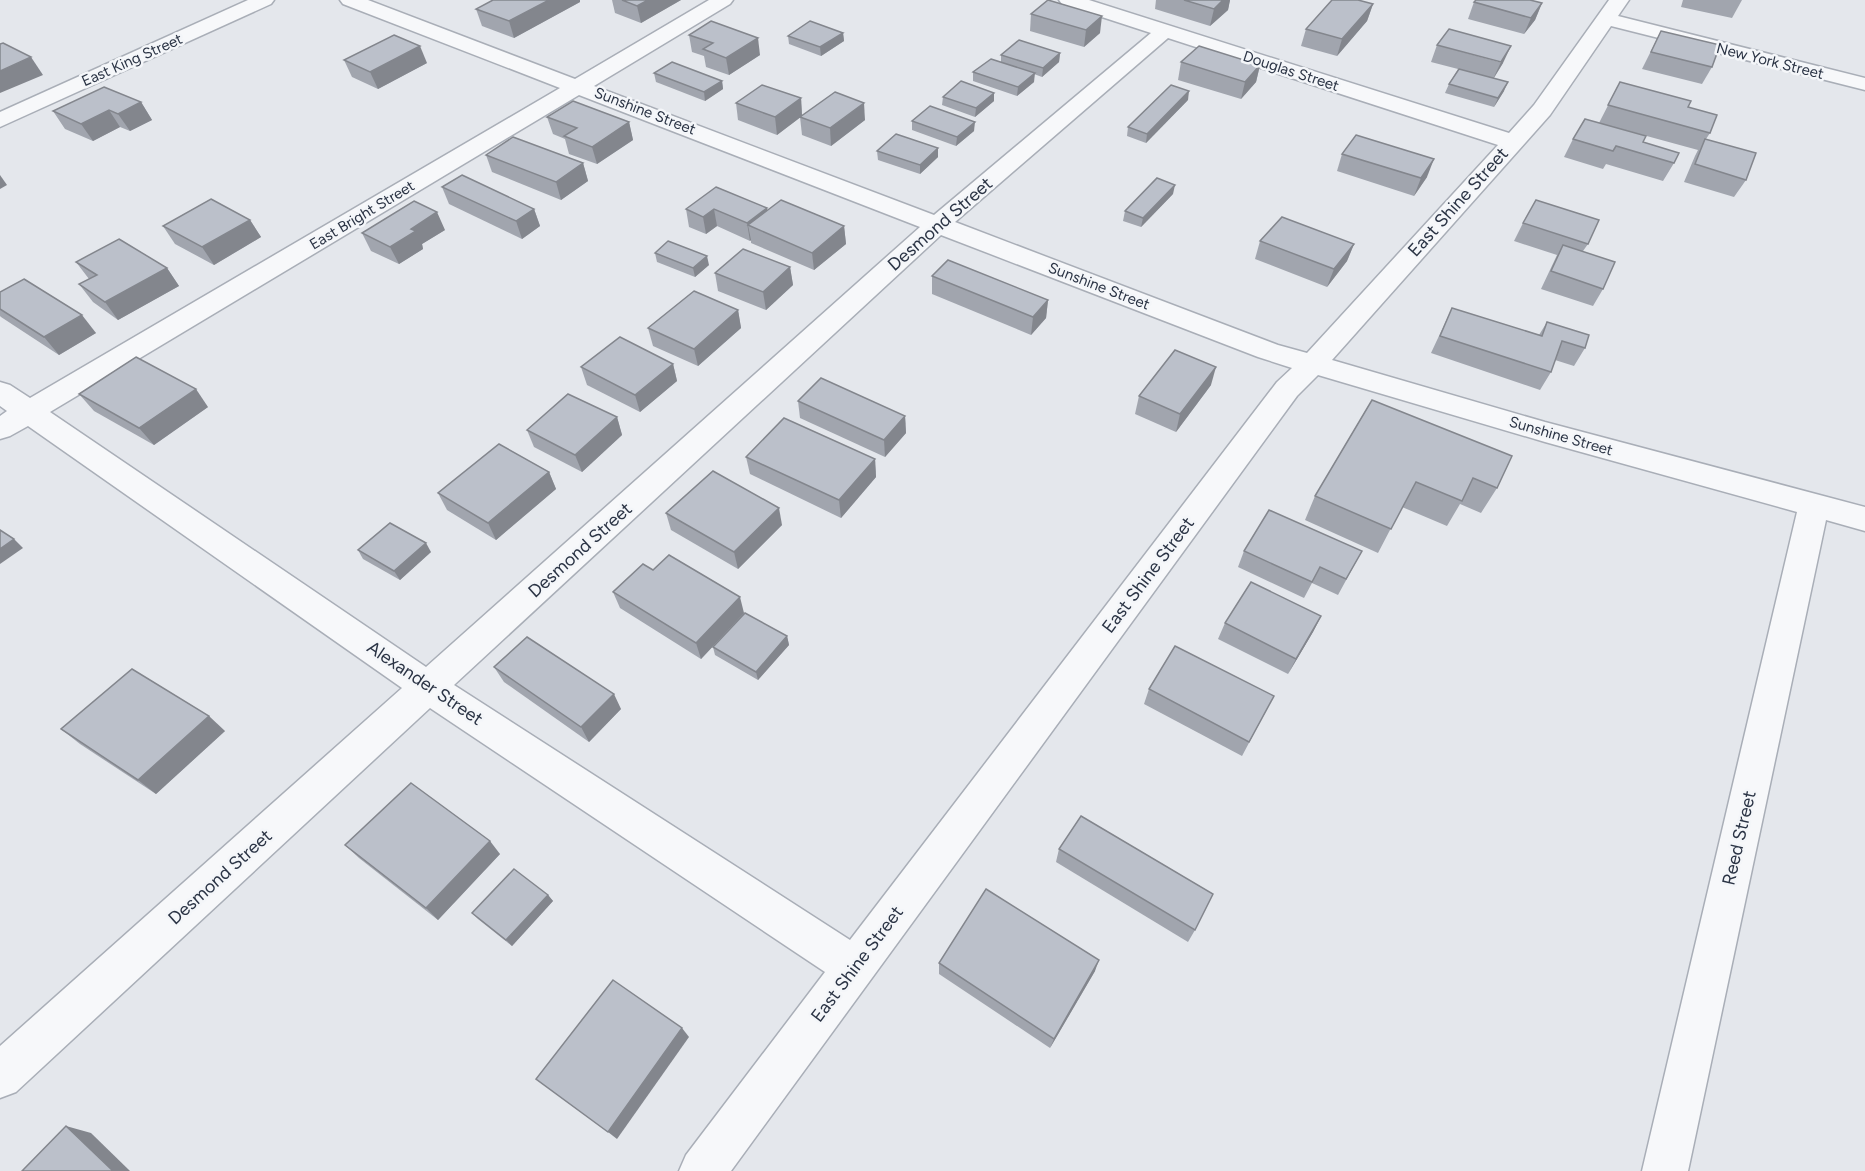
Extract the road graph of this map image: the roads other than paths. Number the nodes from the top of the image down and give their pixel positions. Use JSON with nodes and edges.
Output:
{"nodes":[{"id":1,"x":264,"y":0,"type":"edge"},
{"id":2,"x":350,"y":0,"type":"edge"},
{"id":3,"x":723,"y":0,"type":"edge"},
{"id":4,"x":1069,"y":0,"type":"edge"},
{"id":5,"x":1106,"y":5,"type":"edge"},
{"id":6,"x":1612,"y":10,"type":"edge"},
{"id":7,"x":1165,"y":31,"type":"junction"},
{"id":8,"x":1865,"y":84,"type":"edge"},
{"id":9,"x":580,"y":86,"type":"junction"},
{"id":10,"x":0,"y":120,"type":"edge"},
{"id":11,"x":1513,"y":142,"type":"junction"},
{"id":12,"x":937,"y":225,"type":"junction"},
{"id":13,"x":1313,"y":364,"type":"junction"},
{"id":14,"x":0,"y":392,"type":"edge"},
{"id":15,"x":15,"y":420,"type":"edge"},
{"id":16,"x":1814,"y":506,"type":"junction"},
{"id":17,"x":1865,"y":519,"type":"edge"},
{"id":18,"x":429,"y":688,"type":"junction"},
{"id":19,"x":854,"y":967,"type":"junction"},
{"id":20,"x":0,"y":1076,"type":"edge"},
{"id":21,"x":702,"y":1171,"type":"edge"},
{"id":22,"x":1665,"y":1171,"type":"edge"}],
"edges":[{"from":1,"to":10,"type":"street","name":"East King Street"},
{"from":2,"to":9,"type":"street","name":"Sunshine Street"},
{"from":3,"to":9,"type":"street","name":"East Bright Street"},
{"from":4,"to":5,"type":"street","name":"Douglas Street"},
{"from":5,"to":7,"type":"street","name":"Douglas Street"},
{"from":6,"to":8,"type":"street","name":"New York Street"},
{"from":6,"to":11,"type":"street","name":"East Shine Street"},
{"from":7,"to":11,"type":"street","name":"Douglas Street"},
{"from":7,"to":12,"type":"street","name":"Desmond Street"},
{"from":9,"to":12,"type":"street","name":"Sunshine Street"},
{"from":9,"to":15,"type":"street","name":"East Bright Street"},
{"from":11,"to":13,"type":"street","name":"East Shine Street"},
{"from":12,"to":13,"type":"street","name":"Sunshine Street"},
{"from":12,"to":18,"type":"street","name":"Desmond Street"},
{"from":13,"to":16,"type":"street","name":"Sunshine Street"},
{"from":13,"to":19,"type":"street","name":"East Shine Street"},
{"from":14,"to":15,"type":"street","name":"Alexander Street"},
{"from":15,"to":18,"type":"street","name":"Alexander Street"},
{"from":16,"to":17,"type":"street","name":"Sunshine Street"},
{"from":16,"to":22,"type":"street","name":"Reed Street"},
{"from":18,"to":19,"type":"street","name":"Alexander Street"},
{"from":18,"to":20,"type":"street","name":"Desmond Street"},
{"from":19,"to":21,"type":"street","name":"East Shine Street"}]}
